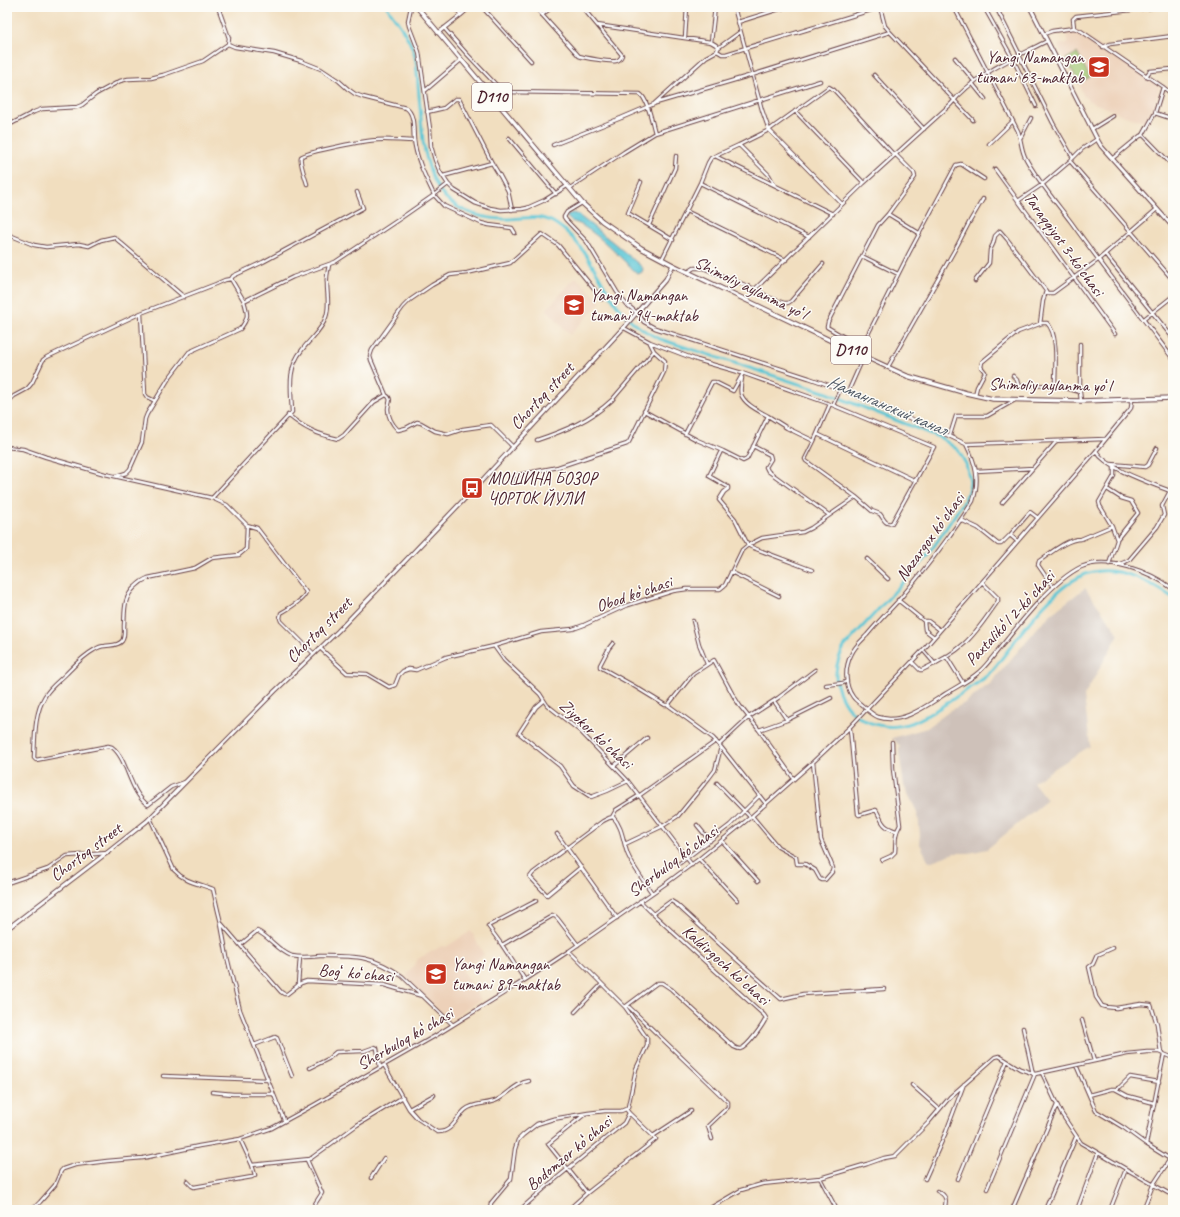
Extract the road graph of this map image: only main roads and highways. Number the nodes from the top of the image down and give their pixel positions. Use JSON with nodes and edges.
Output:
{"nodes":[{"id":1,"x":417,"y":7,"type":"edge"},
{"id":2,"x":1030,"y":7,"type":"edge"},
{"id":3,"x":1173,"y":227,"type":"edge"},
{"id":4,"x":673,"y":265,"type":"junction"},
{"id":5,"x":1173,"y":398,"type":"edge"},
{"id":6,"x":7,"y":929,"type":"edge"}],
"edges":[{"from":1,"to":4,"type":"main road","name":"Shimoliy aylanma yoʻl","number":"D110"},
{"from":2,"to":3,"type":"main road"},
{"from":4,"to":5,"type":"main road","name":"Shimoliy aylanma yoʻl","number":"D110"},
{"from":4,"to":6,"type":"main road","name":"Chortoq street"}]}
